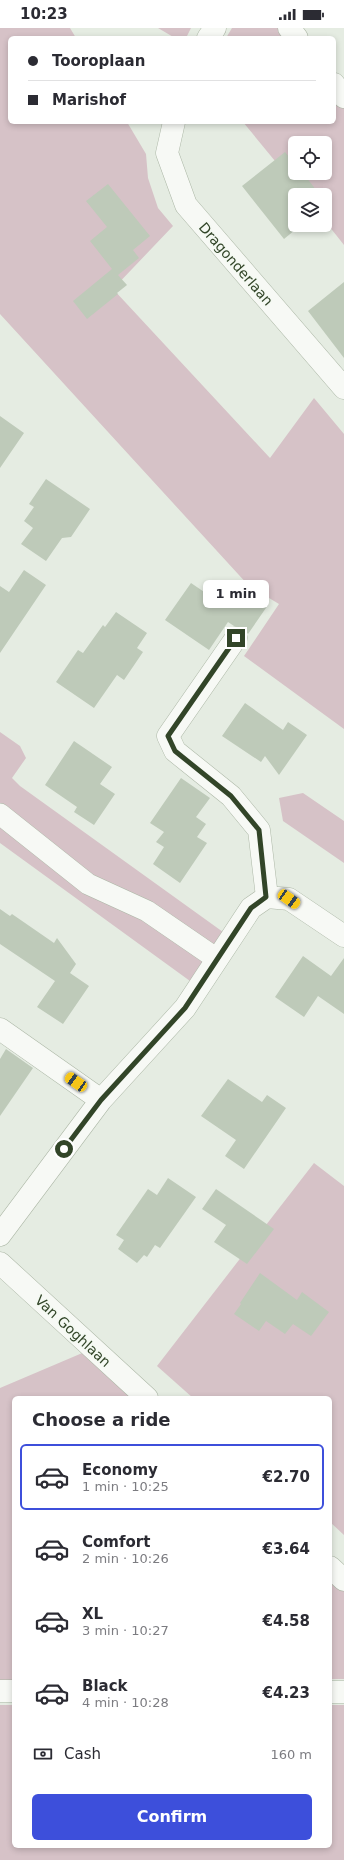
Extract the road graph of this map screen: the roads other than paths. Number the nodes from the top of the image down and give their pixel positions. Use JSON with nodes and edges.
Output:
{"nodes":[{"id":1,"x":289,"y":28,"type":"edge"},
{"id":2,"x":295,"y":36,"type":"edge"},
{"id":3,"x":336,"y":87,"type":"edge"},
{"id":4,"x":344,"y":97,"type":"edge"},
{"id":5,"x":174,"y":124,"type":"edge"},
{"id":6,"x":344,"y":388,"type":"edge"},
{"id":7,"x":236,"y":638,"type":"dead end"},
{"id":8,"x":0,"y":814,"type":"edge"},
{"id":9,"x":266,"y":897,"type":"junction"},
{"id":10,"x":344,"y":936,"type":"edge"},
{"id":11,"x":217,"y":959,"type":"junction"},
{"id":12,"x":0,"y":1029,"type":"edge"},
{"id":13,"x":101,"y":1100,"type":"junction"},
{"id":14,"x":0,"y":1235,"type":"edge"},
{"id":15,"x":0,"y":1263,"type":"edge"},
{"id":16,"x":145,"y":1396,"type":"edge"},
{"id":17,"x":332,"y":1569,"type":"edge"},
{"id":18,"x":344,"y":1580,"type":"edge"},
{"id":19,"x":0,"y":1691,"type":"edge"},
{"id":20,"x":12,"y":1691,"type":"edge"},
{"id":21,"x":332,"y":1692,"type":"edge"},
{"id":22,"x":344,"y":1692,"type":"edge"}],
"edges":[{"from":1,"to":2,"type":"street"},
{"from":3,"to":4,"type":"street"},
{"from":5,"to":6,"type":"street","name":"Dragonderlaan"},
{"from":7,"to":9,"type":"street"},
{"from":8,"to":11,"type":"street"},
{"from":9,"to":10,"type":"street"},
{"from":9,"to":11,"type":"street"},
{"from":11,"to":13,"type":"street"},
{"from":12,"to":13,"type":"street"},
{"from":13,"to":14,"type":"street"},
{"from":15,"to":16,"type":"street","name":"Van Goghlaan"},
{"from":17,"to":18,"type":"street"},
{"from":19,"to":20,"type":"street"},
{"from":21,"to":22,"type":"street"}]}
